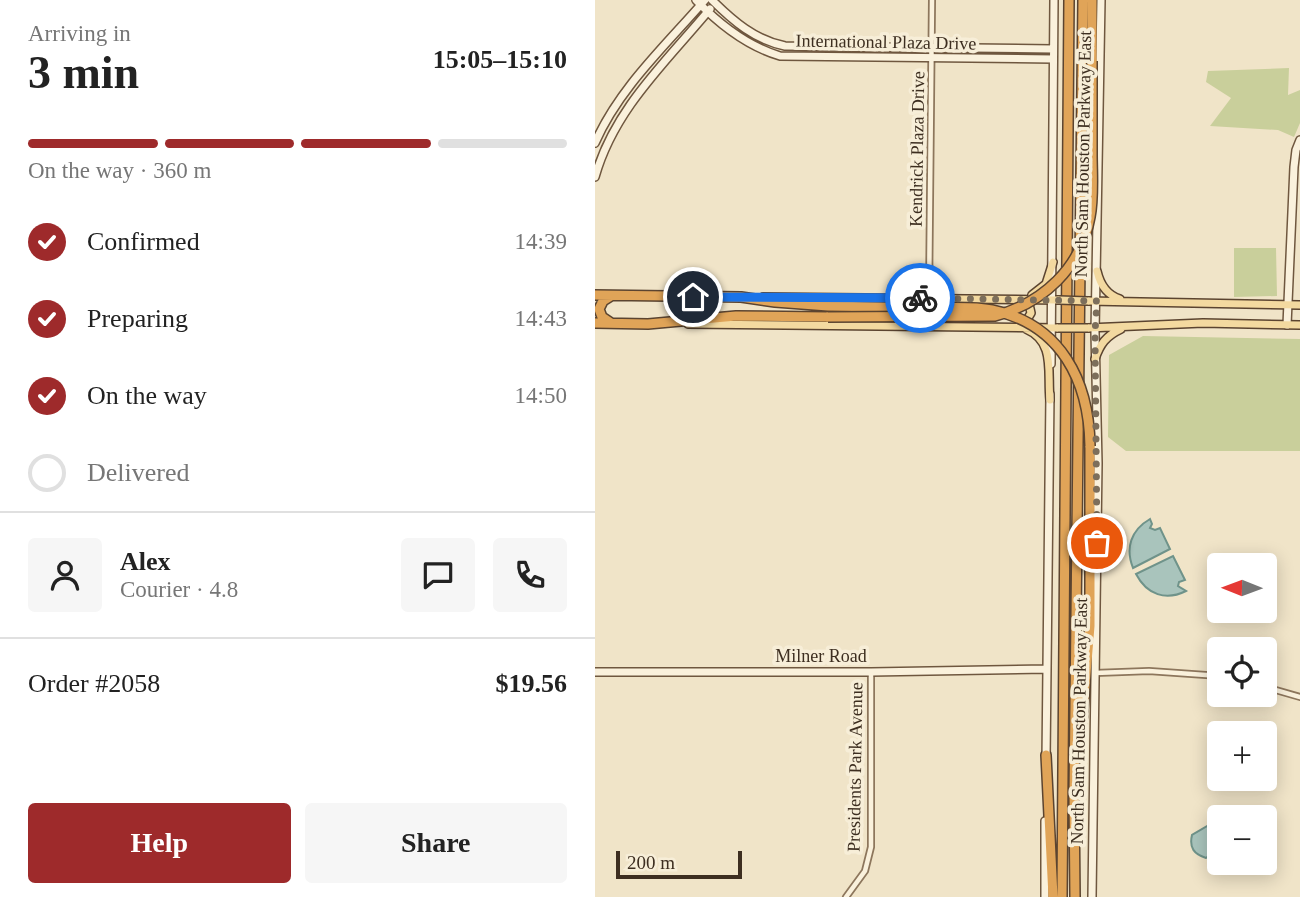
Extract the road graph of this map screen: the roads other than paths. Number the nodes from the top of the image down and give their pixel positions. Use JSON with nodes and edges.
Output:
{"nodes":[{"id":1,"x":932,"y":0,"type":"edge"},
{"id":2,"x":1054,"y":0,"type":"edge"},
{"id":3,"x":1069,"y":0,"type":"edge"},
{"id":4,"x":1083,"y":0,"type":"edge"},
{"id":5,"x":1092,"y":0,"type":"edge"},
{"id":6,"x":1101,"y":0,"type":"edge"},
{"id":7,"x":715,"y":1,"type":"edge"},
{"id":8,"x":700,"y":2,"type":"edge"},
{"id":9,"x":708,"y":12,"type":"junction"},
{"id":10,"x":775,"y":44,"type":"junction"},
{"id":11,"x":852,"y":47,"type":"junction"},
{"id":12,"x":932,"y":48,"type":"junction"},
{"id":13,"x":1053,"y":49,"type":"junction"},
{"id":14,"x":770,"y":53,"type":"junction"},
{"id":15,"x":655,"y":57,"type":"junction"},
{"id":16,"x":852,"y":58,"type":"junction"},
{"id":17,"x":932,"y":59,"type":"junction"},
{"id":18,"x":1053,"y":60,"type":"junction"},
{"id":19,"x":662,"y":65,"type":"junction"},
{"id":20,"x":603,"y":125,"type":"junction"},
{"id":21,"x":612,"y":131,"type":"junction"},
{"id":22,"x":1300,"y":140,"type":"edge"},
{"id":23,"x":595,"y":143,"type":"edge"},
{"id":24,"x":1297,"y":162,"type":"edge"},
{"id":25,"x":595,"y":177,"type":"edge"},
{"id":26,"x":1290,"y":229,"type":"junction"},
{"id":27,"x":1300,"y":229,"type":"edge"},
{"id":28,"x":1053,"y":262,"type":"junction"},
{"id":29,"x":1097,"y":271,"type":"junction"},
{"id":30,"x":595,"y":295,"type":"edge"},
{"id":31,"x":612,"y":295,"type":"junction"},
{"id":32,"x":1023,"y":300,"type":"junction"},
{"id":33,"x":1056,"y":300,"type":"junction"},
{"id":34,"x":1093,"y":301,"type":"junction"},
{"id":35,"x":1127,"y":301,"type":"junction"},
{"id":36,"x":928,"y":303,"type":"junction"},
{"id":37,"x":1288,"y":305,"type":"junction"},
{"id":38,"x":1300,"y":305,"type":"edge"},
{"id":39,"x":595,"y":323,"type":"edge"},
{"id":40,"x":611,"y":323,"type":"junction"},
{"id":41,"x":648,"y":324,"type":"junction"},
{"id":42,"x":1287,"y":325,"type":"junction"},
{"id":43,"x":1300,"y":325,"type":"edge"},
{"id":44,"x":979,"y":327,"type":"junction"},
{"id":45,"x":1022,"y":327,"type":"junction"},
{"id":46,"x":1055,"y":328,"type":"junction"},
{"id":47,"x":1092,"y":328,"type":"junction"},
{"id":48,"x":1123,"y":328,"type":"junction"},
{"id":49,"x":1095,"y":359,"type":"junction"},
{"id":50,"x":1050,"y":400,"type":"junction"},
{"id":51,"x":1047,"y":669,"type":"junction"},
{"id":52,"x":595,"y":672,"type":"edge"},
{"id":53,"x":871,"y":672,"type":"junction"},
{"id":54,"x":1095,"y":673,"type":"junction"},
{"id":55,"x":1207,"y":675,"type":"edge"},
{"id":56,"x":1277,"y":690,"type":"edge"},
{"id":57,"x":1300,"y":696,"type":"edge"},
{"id":58,"x":1046,"y":755,"type":"junction"},
{"id":59,"x":1074,"y":795,"type":"junction"},
{"id":60,"x":846,"y":897,"type":"edge"},
{"id":61,"x":1045,"y":897,"type":"edge"},
{"id":62,"x":1053,"y":897,"type":"edge"},
{"id":63,"x":1062,"y":897,"type":"edge"},
{"id":64,"x":1075,"y":897,"type":"edge"},
{"id":65,"x":1092,"y":897,"type":"edge"}],
"edges":[{"from":1,"to":12,"type":"street","name":"Kendrick Plaza Drive"},
{"from":2,"to":13,"type":"street","name":"North Sam Houston Parkway East"},
{"from":3,"to":63,"type":"highway","name":"North Sam Houston Parkway East"},
{"from":4,"to":59,"type":"highway","name":"North Sam Houston Parkway East"},
{"from":5,"to":41,"type":"highway","bridge":true},
{"from":6,"to":29,"type":"street","name":"North Sam Houston Parkway East"},
{"from":7,"to":9,"type":"street"},
{"from":7,"to":10,"type":"street","name":"International Plaza Drive"},
{"from":8,"to":9,"type":"street","name":"International Plaza Drive"},
{"from":8,"to":15,"type":"street"},
{"from":9,"to":14,"type":"street","name":"International Plaza Drive"},
{"from":9,"to":19,"type":"street"},
{"from":10,"to":11,"type":"street","name":"International Plaza Drive"},
{"from":10,"to":14,"type":"street"},
{"from":11,"to":12,"type":"street","name":"International Plaza Drive"},
{"from":11,"to":16,"type":"street"},
{"from":12,"to":13,"type":"street","name":"International Plaza Drive"},
{"from":12,"to":17,"type":"street","name":"Kendrick Plaza Drive"},
{"from":13,"to":18,"type":"street","name":"North Sam Houston Parkway East"},
{"from":14,"to":16,"type":"street","name":"International Plaza Drive"},
{"from":15,"to":19,"type":"street"},
{"from":15,"to":20,"type":"street"},
{"from":16,"to":17,"type":"street","name":"International Plaza Drive"},
{"from":17,"to":18,"type":"street","name":"International Plaza Drive"},
{"from":17,"to":36,"type":"street","name":"Kendrick Plaza Drive"},
{"from":18,"to":28,"type":"street","name":"North Sam Houston Parkway East"},
{"from":19,"to":21,"type":"street"},
{"from":20,"to":21,"type":"street"},
{"from":20,"to":23,"type":"street"},
{"from":21,"to":25,"type":"street"},
{"from":22,"to":24,"type":"street"},
{"from":24,"to":26,"type":"street"},
{"from":26,"to":27,"type":"street"},
{"from":26,"to":37,"type":"street"},
{"from":28,"to":32,"type":"main road"},
{"from":28,"to":33,"type":"street","name":"North Sam Houston Parkway East"},
{"from":29,"to":34,"type":"street","name":"North Sam Houston Parkway East"},
{"from":29,"to":35,"type":"main road"},
{"from":30,"to":31,"type":"highway"},
{"from":31,"to":36,"type":"highway"},
{"from":31,"to":40,"type":"highway"},
{"from":32,"to":33,"type":"main road"},
{"from":32,"to":36,"type":"main road"},
{"from":32,"to":44,"type":"main road"},
{"from":33,"to":34,"type":"main road","bridge":true},
{"from":33,"to":46,"type":"street","name":"North Sam Houston Parkway East"},
{"from":34,"to":35,"type":"main road"},
{"from":34,"to":47,"type":"street","name":"North Sam Houston Parkway East"},
{"from":35,"to":37,"type":"main road"},
{"from":36,"to":59,"type":"highway","bridge":true},
{"from":37,"to":38,"type":"main road"},
{"from":37,"to":42,"type":"street"},
{"from":39,"to":40,"type":"highway"},
{"from":40,"to":41,"type":"highway"},
{"from":41,"to":44,"type":"main road"},
{"from":42,"to":43,"type":"main road"},
{"from":42,"to":48,"type":"main road"},
{"from":44,"to":45,"type":"main road"},
{"from":45,"to":46,"type":"main road"},
{"from":45,"to":50,"type":"main road"},
{"from":46,"to":47,"type":"main road","bridge":true},
{"from":46,"to":50,"type":"street","name":"North Sam Houston Parkway East"},
{"from":47,"to":48,"type":"main road"},
{"from":47,"to":49,"type":"street","name":"North Sam Houston Parkway East"},
{"from":48,"to":49,"type":"main road"},
{"from":49,"to":54,"type":"street","name":"North Sam Houston Parkway East"},
{"from":50,"to":51,"type":"street","name":"North Sam Houston Parkway East"},
{"from":51,"to":53,"type":"street","name":"Milner Road"},
{"from":51,"to":58,"type":"street","name":"North Sam Houston Parkway East"},
{"from":52,"to":53,"type":"street","name":"Milner Road"},
{"from":53,"to":60,"type":"street","name":"Presidents Park Avenue"},
{"from":54,"to":55,"type":"street"},
{"from":54,"to":65,"type":"street","name":"North Sam Houston Parkway East"},
{"from":56,"to":57,"type":"street"},
{"from":58,"to":61,"type":"street","name":"North Sam Houston Parkway East"},
{"from":58,"to":62,"type":"highway"},
{"from":59,"to":64,"type":"highway","name":"North Sam Houston Parkway East"}]}
